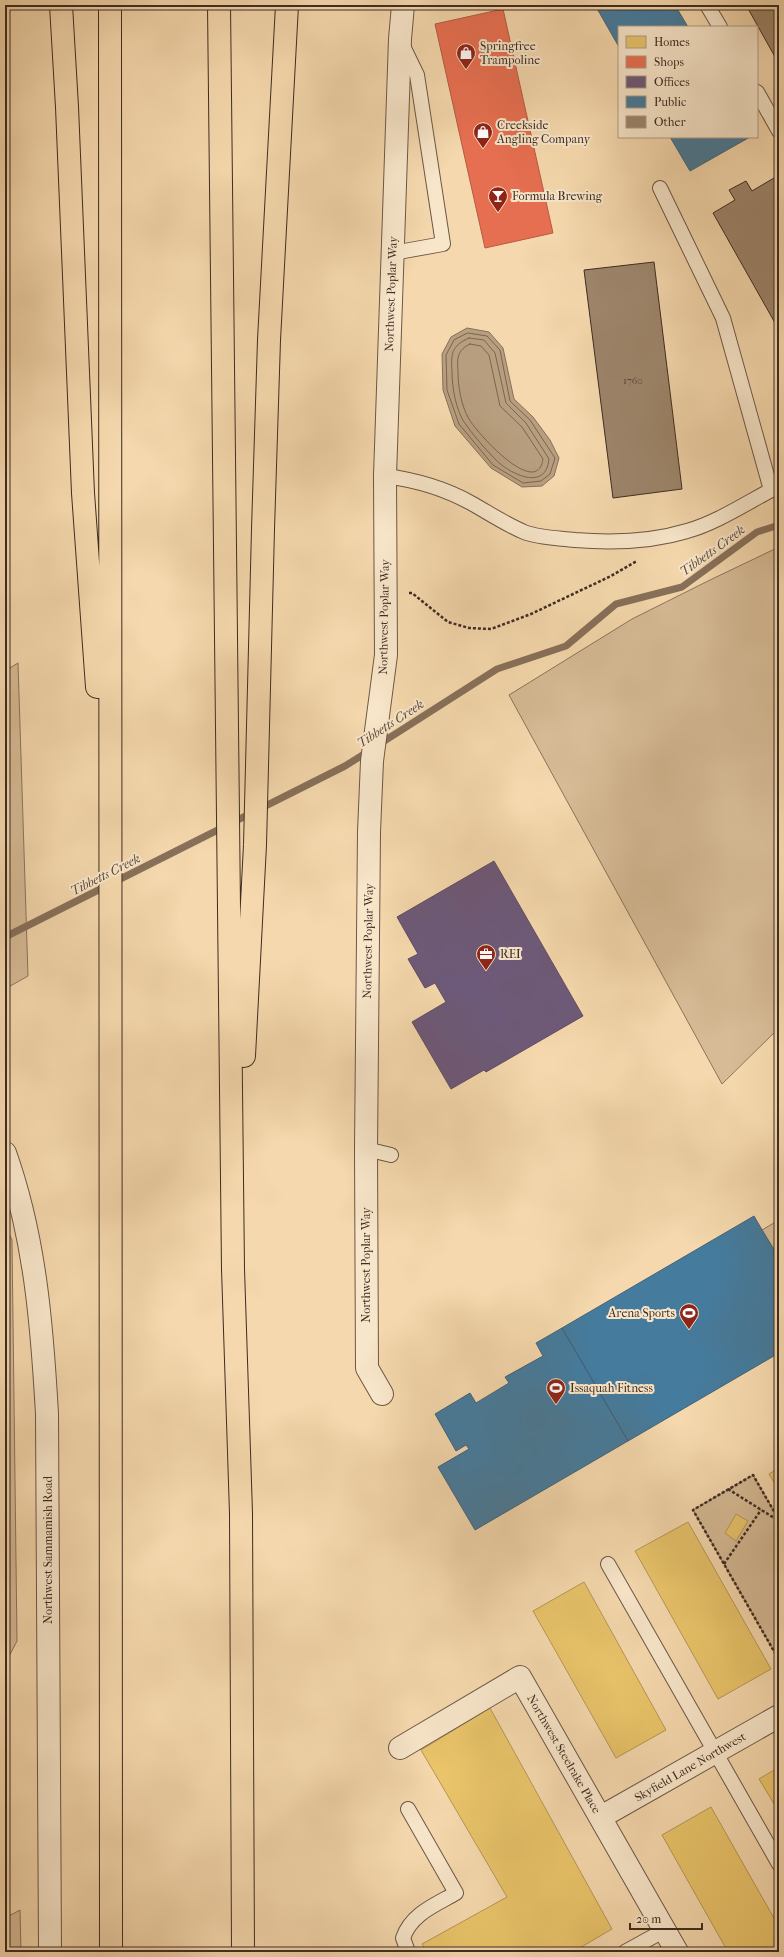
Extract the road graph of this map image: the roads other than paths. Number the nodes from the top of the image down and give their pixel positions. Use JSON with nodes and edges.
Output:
{"nodes":[{"id":1,"x":61,"y":5,"type":"edge"},
{"id":2,"x":66,"y":5,"type":"edge"},
{"id":3,"x":110,"y":5,"type":"edge"},
{"id":4,"x":219,"y":5,"type":"edge"},
{"id":5,"x":287,"y":5,"type":"edge"},
{"id":6,"x":403,"y":5,"type":"edge"},
{"id":7,"x":707,"y":5,"type":"edge"},
{"id":8,"x":719,"y":26,"type":"edge"},
{"id":9,"x":400,"y":39,"type":"junction"},
{"id":10,"x":758,"y":94,"type":"edge"},
{"id":11,"x":67,"y":107,"type":"junction"},
{"id":12,"x":779,"y":131,"type":"edge"},
{"id":13,"x":660,"y":188,"type":"dead end"},
{"id":14,"x":393,"y":253,"type":"junction"},
{"id":15,"x":385,"y":476,"type":"junction"},
{"id":16,"x":775,"y":488,"type":"edge"},
{"id":17,"x":110,"y":867,"type":"junction"},
{"id":18,"x":366,"y":1149,"type":"junction"},
{"id":19,"x":391,"y":1155,"type":"dead end"},
{"id":20,"x":6,"y":1161,"type":"edge"},
{"id":21,"x":233,"y":1269,"type":"junction"},
{"id":22,"x":382,"y":1394,"type":"dead end"},
{"id":23,"x":608,"y":1564,"type":"dead end"},
{"id":24,"x":779,"y":1716,"type":"edge"},
{"id":25,"x":400,"y":1748,"type":"dead end"},
{"id":26,"x":715,"y":1752,"type":"junction"},
{"id":27,"x":408,"y":1810,"type":"dead end"},
{"id":28,"x":601,"y":1817,"type":"junction"},
{"id":29,"x":779,"y":1864,"type":"edge"},
{"id":30,"x":665,"y":1930,"type":"junction"},
{"id":31,"x":50,"y":1952,"type":"edge"},
{"id":32,"x":110,"y":1952,"type":"edge"},
{"id":33,"x":243,"y":1952,"type":"edge"},
{"id":34,"x":408,"y":1952,"type":"edge"},
{"id":35,"x":625,"y":1952,"type":"edge"},
{"id":36,"x":677,"y":1952,"type":"edge"}],
"edges":[{"from":1,"to":11,"type":"highway"},
{"from":2,"to":11,"type":"highway"},
{"from":3,"to":17,"type":"highway"},
{"from":4,"to":21,"type":"highway"},
{"from":5,"to":21,"type":"highway"},
{"from":6,"to":9,"type":"street","name":"Northwest Poplar Way"},
{"from":7,"to":8,"type":"lane"},
{"from":9,"to":14,"type":"street","name":"Northwest Poplar Way"},
{"from":9,"to":14,"type":"lane"},
{"from":10,"to":12,"type":"lane"},
{"from":11,"to":17,"type":"highway"},
{"from":13,"to":16,"type":"lane"},
{"from":14,"to":15,"type":"street","name":"Northwest Poplar Way"},
{"from":15,"to":16,"type":"lane"},
{"from":15,"to":18,"type":"street","name":"Northwest Poplar Way"},
{"from":17,"to":32,"type":"highway"},
{"from":18,"to":19,"type":"lane"},
{"from":18,"to":22,"type":"street","name":"Northwest Poplar Way"},
{"from":20,"to":31,"type":"street","name":"Northwest Sammamish Road"},
{"from":21,"to":33,"type":"highway"},
{"from":23,"to":26,"type":"lane"},
{"from":24,"to":26,"type":"street","name":"Skyfield Lane Northwest"},
{"from":25,"to":28,"type":"street","name":"Northwest Steelrake Place"},
{"from":26,"to":28,"type":"street","name":"Skyfield Lane Northwest"},
{"from":26,"to":29,"type":"lane"},
{"from":27,"to":34,"type":"lane"},
{"from":28,"to":30,"type":"street","name":"Northwest Steelrake Place"},
{"from":30,"to":35,"type":"lane"},
{"from":30,"to":36,"type":"street","name":"Northwest Steelrake Place"}]}
